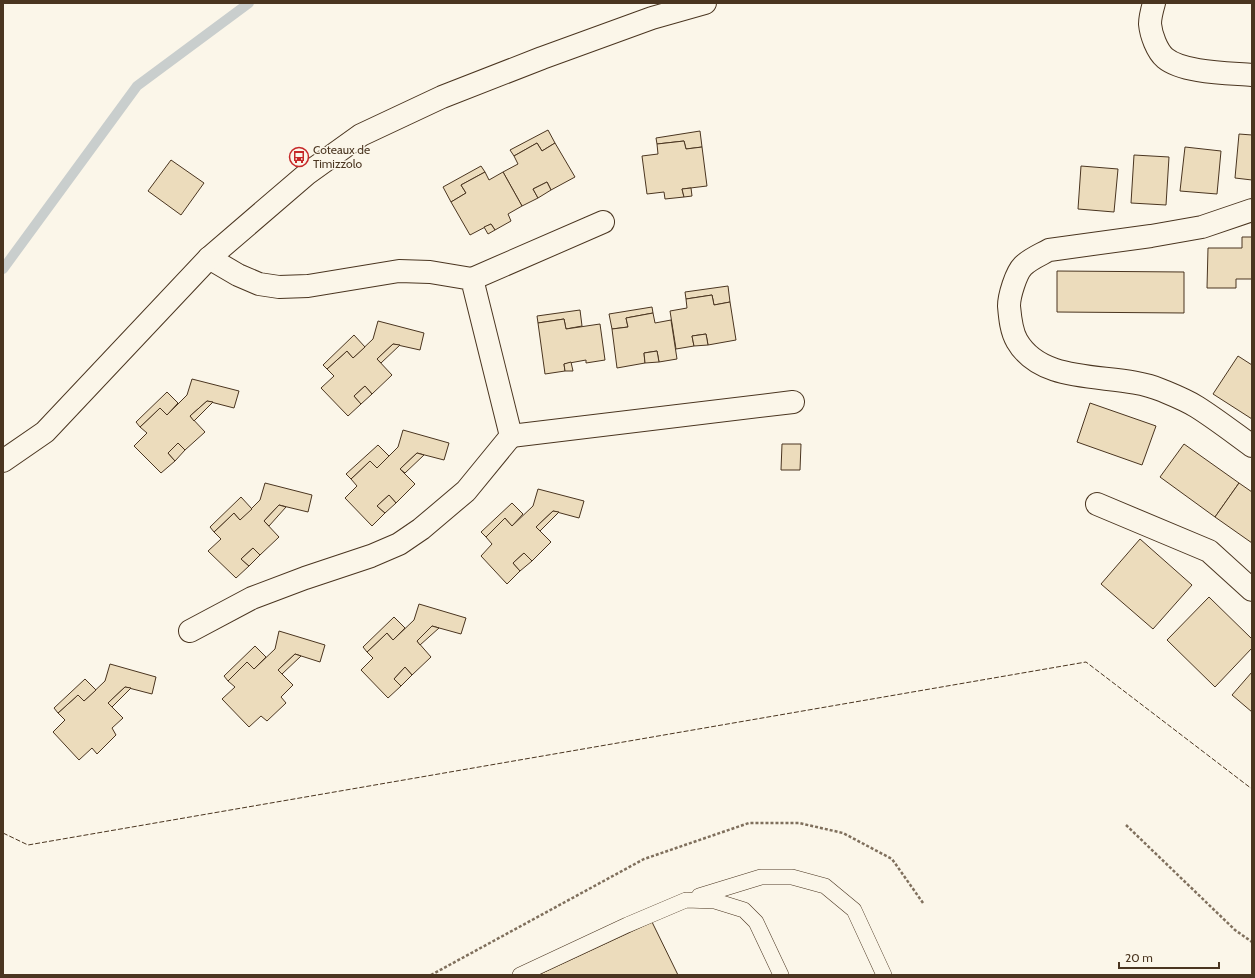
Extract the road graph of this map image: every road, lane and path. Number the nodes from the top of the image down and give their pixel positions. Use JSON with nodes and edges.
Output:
{"nodes":[{"id":1,"x":705,"y":3,"type":"edge"},
{"id":2,"x":1154,"y":3,"type":"edge"},
{"id":3,"x":1252,"y":75,"type":"edge"},
{"id":4,"x":1252,"y":210,"type":"edge"},
{"id":5,"x":603,"y":222,"type":"dead end"},
{"id":6,"x":209,"y":258,"type":"junction"},
{"id":7,"x":472,"y":279,"type":"junction"},
{"id":8,"x":793,"y":402,"type":"dead end"},
{"id":9,"x":511,"y":436,"type":"junction"},
{"id":10,"x":1252,"y":446,"type":"edge"},
{"id":11,"x":3,"y":461,"type":"edge"},
{"id":12,"x":1097,"y":504,"type":"dead end"},
{"id":13,"x":1252,"y":590,"type":"edge"},
{"id":14,"x":190,"y":631,"type":"dead end"},
{"id":15,"x":1126,"y":825,"type":"dead end"},
{"id":16,"x":686,"y":900,"type":"junction"},
{"id":17,"x":1252,"y":942,"type":"edge"},
{"id":18,"x":520,"y":975,"type":"edge"},
{"id":19,"x":781,"y":975,"type":"edge"},
{"id":20,"x":884,"y":975,"type":"edge"}],
"edges":[{"from":1,"to":6,"type":"street"},
{"from":2,"to":3,"type":"street"},
{"from":4,"to":10,"type":"street"},
{"from":5,"to":7,"type":"street"},
{"from":6,"to":7,"type":"street"},
{"from":6,"to":11,"type":"street"},
{"from":7,"to":9,"type":"street"},
{"from":8,"to":9,"type":"street"},
{"from":9,"to":14,"type":"street"},
{"from":12,"to":13,"type":"street"},
{"from":15,"to":17,"type":"path"},
{"from":16,"to":18,"type":"lane"},
{"from":16,"to":19,"type":"lane"},
{"from":16,"to":20,"type":"lane"}]}
